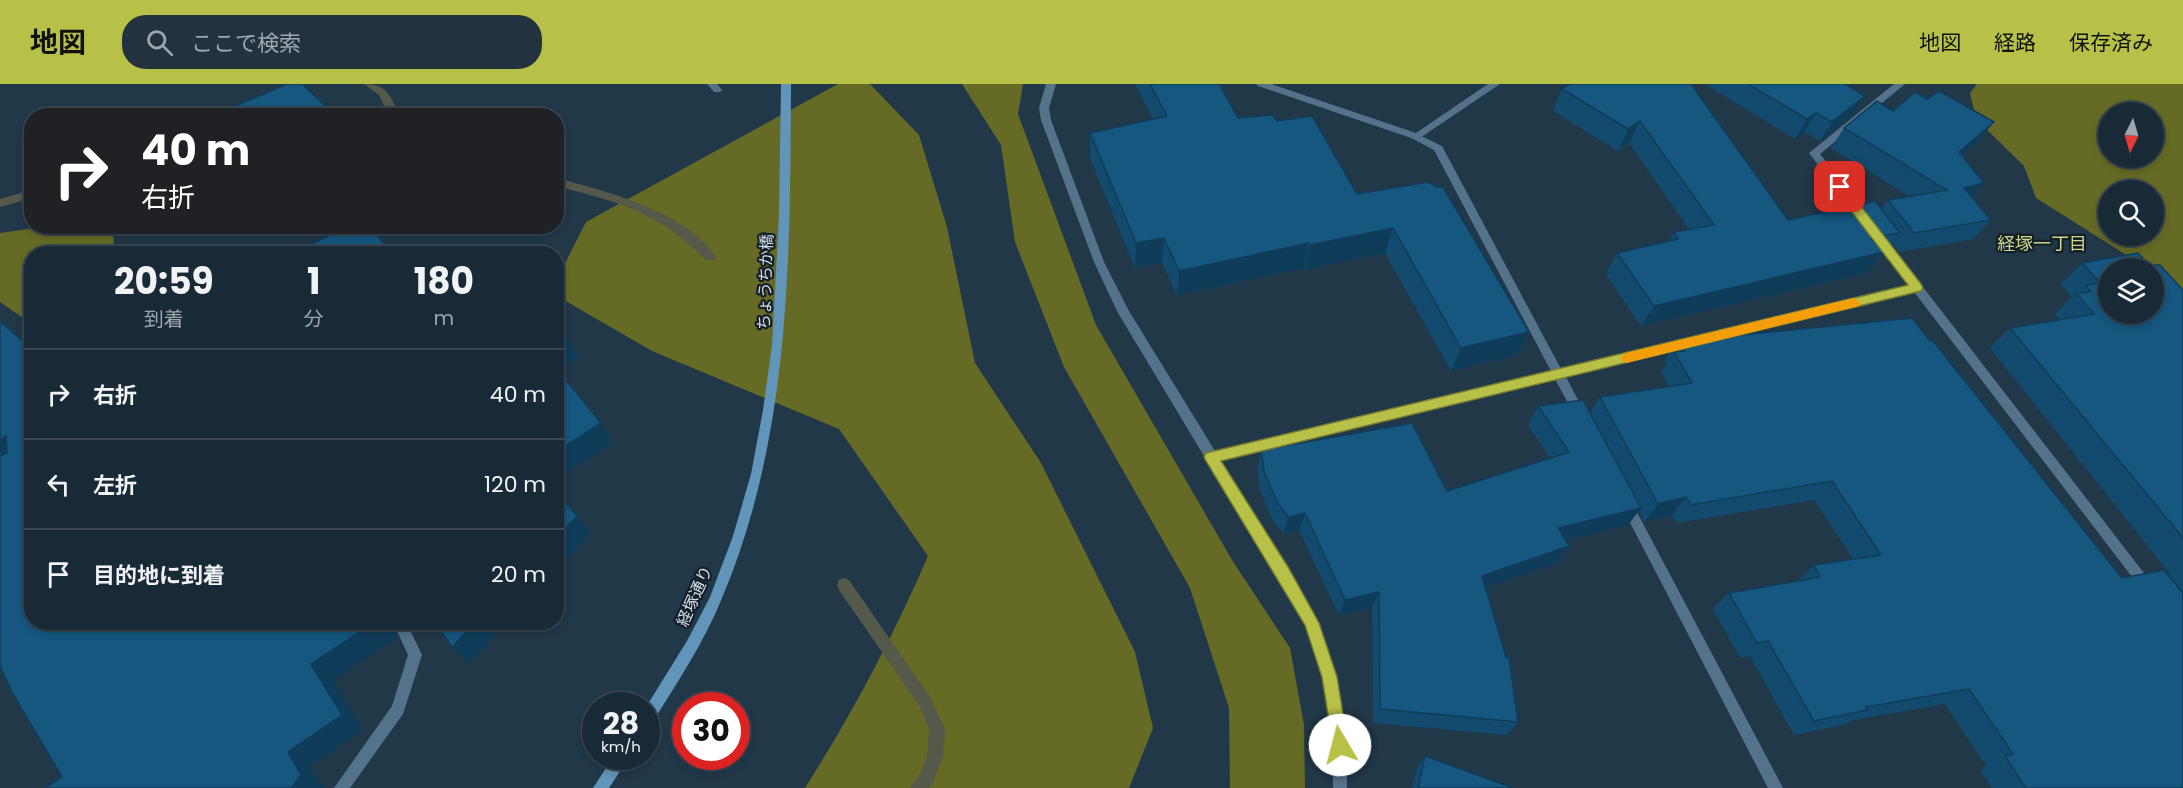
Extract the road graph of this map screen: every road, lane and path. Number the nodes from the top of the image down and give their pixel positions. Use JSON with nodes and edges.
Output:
{"nodes":[{"id":1,"x":786,"y":84,"type":"edge"},
{"id":2,"x":1051,"y":84,"type":"edge"},
{"id":3,"x":1261,"y":84,"type":"edge"},
{"id":4,"x":1495,"y":84,"type":"edge"},
{"id":5,"x":1900,"y":84,"type":"edge"},
{"id":6,"x":1417,"y":137,"type":"junction"},
{"id":7,"x":1917,"y":288,"type":"junction"},
{"id":8,"x":1558,"y":375,"type":"junction"},
{"id":9,"x":1586,"y":428,"type":"edge"},
{"id":10,"x":1211,"y":457,"type":"junction"},
{"id":11,"x":757,"y":479,"type":"joint"},
{"id":12,"x":1620,"y":491,"type":"edge"},
{"id":13,"x":2154,"y":595,"type":"edge"},
{"id":14,"x":403,"y":630,"type":"edge"},
{"id":15,"x":660,"y":697,"type":"edge"},
{"id":16,"x":613,"y":770,"type":"edge"},
{"id":17,"x":341,"y":788,"type":"edge"},
{"id":18,"x":600,"y":788,"type":"edge"},
{"id":19,"x":1340,"y":788,"type":"edge"},
{"id":20,"x":1776,"y":788,"type":"edge"}],
"edges":[{"from":1,"to":11,"type":"main road","name":"ちょうちか橋"},
{"from":2,"to":10,"type":"street"},
{"from":3,"to":6,"type":"street"},
{"from":4,"to":6,"type":"street"},
{"from":5,"to":7,"type":"street"},
{"from":6,"to":8,"type":"street"},
{"from":7,"to":8,"type":"street"},
{"from":7,"to":13,"type":"street"},
{"from":8,"to":9,"type":"street"},
{"from":8,"to":10,"type":"street"},
{"from":10,"to":19,"type":"street"},
{"from":11,"to":15,"type":"main road","name":"経塚通り"},
{"from":12,"to":20,"type":"street"},
{"from":14,"to":17,"type":"street"},
{"from":16,"to":18,"type":"main road"}]}
